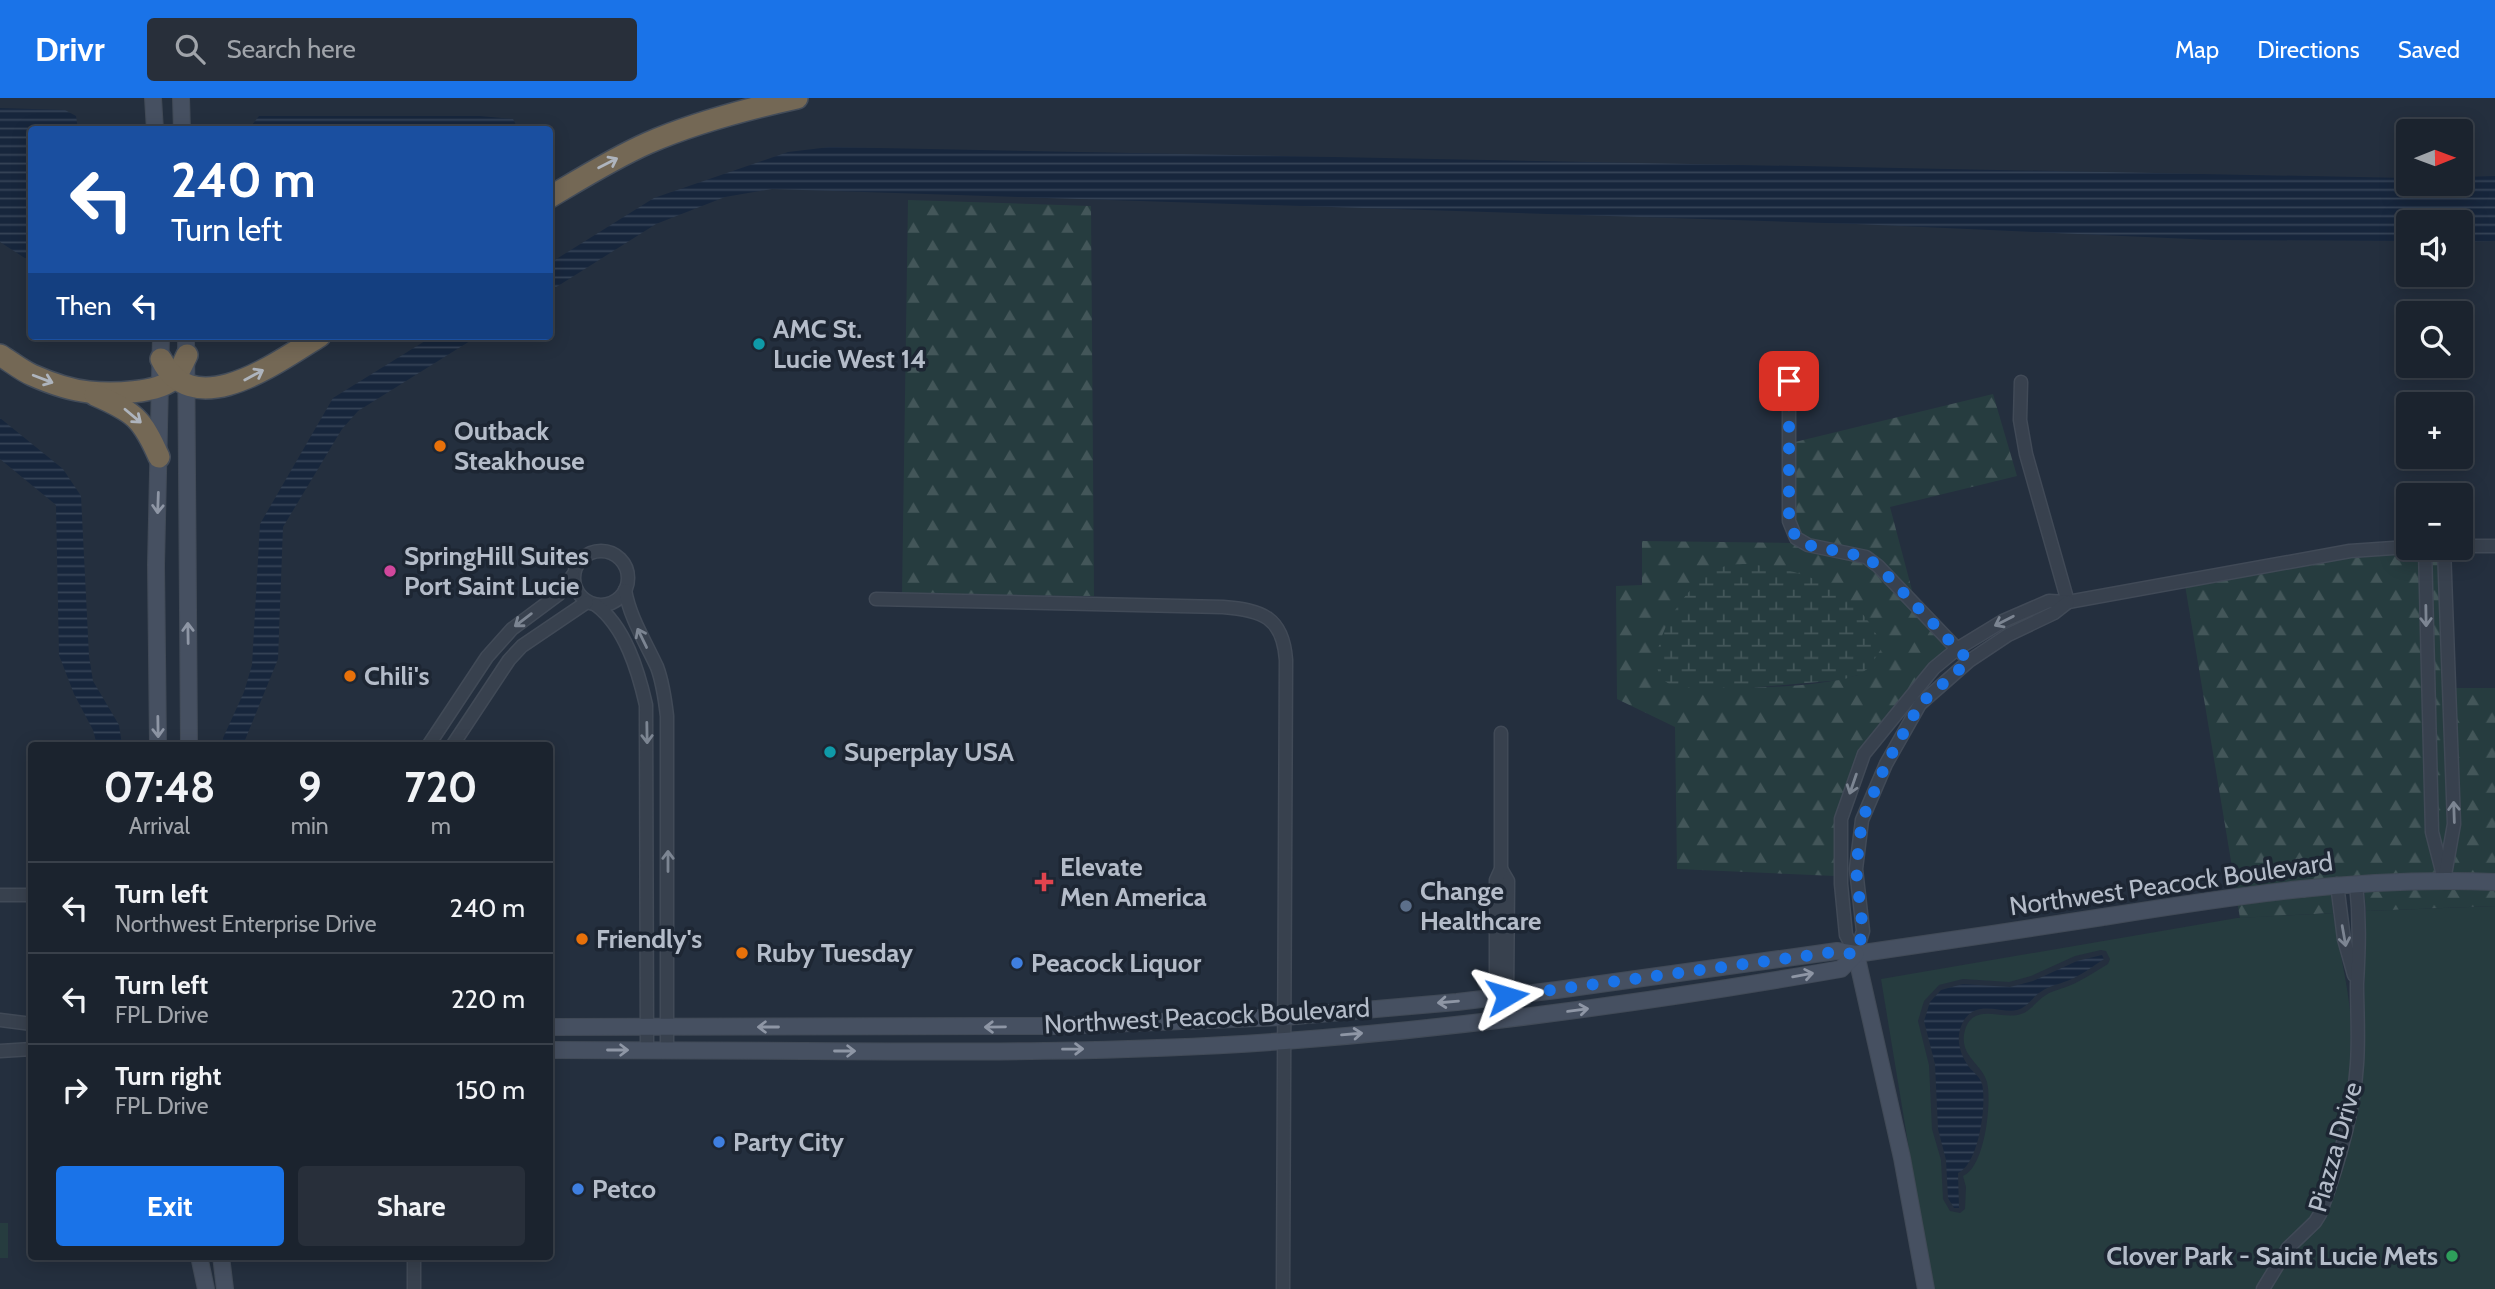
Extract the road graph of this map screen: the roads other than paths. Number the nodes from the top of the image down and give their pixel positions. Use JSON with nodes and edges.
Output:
{"nodes":[{"id":1,"x":153,"y":98,"type":"edge"},
{"id":2,"x":181,"y":98,"type":"edge"},
{"id":3,"x":797,"y":98,"type":"edge"},
{"id":4,"x":155,"y":126,"type":"edge"},
{"id":5,"x":182,"y":126,"type":"edge"},
{"id":6,"x":553,"y":195,"type":"edge"},
{"id":7,"x":161,"y":340,"type":"edge"},
{"id":8,"x":313,"y":340,"type":"edge"},
{"id":9,"x":187,"y":345,"type":"edge"},
{"id":10,"x":0,"y":355,"type":"edge"},
{"id":11,"x":161,"y":359,"type":"joint"},
{"id":12,"x":1789,"y":381,"type":"dead end"},
{"id":13,"x":2021,"y":382,"type":"dead end"},
{"id":14,"x":174,"y":383,"type":"junction"},
{"id":15,"x":90,"y":392,"type":"junction"},
{"id":16,"x":159,"y":457,"type":"junction"},
{"id":17,"x":2473,"y":546,"type":"edge"},
{"id":18,"x":2495,"y":546,"type":"edge"},
{"id":19,"x":2396,"y":548,"type":"edge"},
{"id":20,"x":2425,"y":560,"type":"edge"},
{"id":21,"x":2444,"y":560,"type":"edge"},
{"id":22,"x":573,"y":575,"type":"junction"},
{"id":23,"x":625,"y":590,"type":"junction"},
{"id":24,"x":876,"y":599,"type":"dead end"},
{"id":25,"x":2068,"y":602,"type":"junction"},
{"id":26,"x":592,"y":603,"type":"junction"},
{"id":27,"x":1957,"y":649,"type":"junction"},
{"id":28,"x":1969,"y":661,"type":"junction"},
{"id":29,"x":443,"y":723,"type":"junction"},
{"id":30,"x":1501,"y":733,"type":"dead end"},
{"id":31,"x":460,"y":734,"type":"junction"},
{"id":32,"x":158,"y":742,"type":"edge"},
{"id":33,"x":189,"y":742,"type":"edge"},
{"id":34,"x":431,"y":742,"type":"edge"},
{"id":35,"x":455,"y":742,"type":"edge"},
{"id":36,"x":2444,"y":879,"type":"junction"},
{"id":37,"x":2495,"y":881,"type":"edge"},
{"id":38,"x":2356,"y":883,"type":"junction"},
{"id":39,"x":2337,"y":884,"type":"junction"},
{"id":40,"x":648,"y":890,"type":"junction"},
{"id":41,"x":668,"y":890,"type":"junction"},
{"id":42,"x":0,"y":895,"type":"edge"},
{"id":43,"x":28,"y":895,"type":"edge"},
{"id":44,"x":1856,"y":954,"type":"junction"},
{"id":45,"x":2357,"y":986,"type":"junction"},
{"id":46,"x":1502,"y":997,"type":"junction"},
{"id":47,"x":1284,"y":1017,"type":"junction"},
{"id":48,"x":0,"y":1020,"type":"edge"},
{"id":49,"x":28,"y":1024,"type":"edge"},
{"id":50,"x":553,"y":1027,"type":"edge"},
{"id":51,"x":647,"y":1027,"type":"junction"},
{"id":52,"x":667,"y":1027,"type":"junction"},
{"id":53,"x":1396,"y":1030,"type":"junction"},
{"id":54,"x":1284,"y":1041,"type":"junction"},
{"id":55,"x":28,"y":1049,"type":"edge"},
{"id":56,"x":553,"y":1050,"type":"edge"},
{"id":57,"x":0,"y":1051,"type":"edge"},
{"id":58,"x":647,"y":1051,"type":"junction"},
{"id":59,"x":667,"y":1051,"type":"junction"},
{"id":60,"x":191,"y":1260,"type":"edge"},
{"id":61,"x":200,"y":1260,"type":"edge"},
{"id":62,"x":221,"y":1260,"type":"edge"},
{"id":63,"x":414,"y":1260,"type":"edge"},
{"id":64,"x":194,"y":1289,"type":"edge"},
{"id":65,"x":206,"y":1289,"type":"edge"},
{"id":66,"x":225,"y":1289,"type":"edge"},
{"id":67,"x":414,"y":1289,"type":"edge"},
{"id":68,"x":1283,"y":1289,"type":"edge"},
{"id":69,"x":1926,"y":1289,"type":"edge"},
{"id":70,"x":2263,"y":1289,"type":"edge"}],
"edges":[{"from":1,"to":4,"type":"street"},
{"from":2,"to":5,"type":"street"},
{"from":6,"to":3,"type":"highway","one_way":true},
{"from":7,"to":11,"type":"street"},
{"from":14,"to":8,"type":"highway","one_way":true},
{"from":9,"to":14,"type":"highway"},
{"from":10,"to":15,"type":"highway","one_way":true},
{"from":11,"to":14,"type":"highway"},
{"from":12,"to":27,"type":"street"},
{"from":13,"to":25,"type":"street"},
{"from":14,"to":15,"type":"highway"},
{"from":14,"to":16,"type":"street"},
{"from":33,"to":14,"type":"street","one_way":true},
{"from":15,"to":16,"type":"highway","one_way":true},
{"from":16,"to":32,"type":"street","one_way":true},
{"from":17,"to":18,"type":"street"},
{"from":19,"to":25,"type":"street"},
{"from":20,"to":36,"type":"street","one_way":true},
{"from":36,"to":21,"type":"street","one_way":true},
{"from":22,"to":23,"type":"street"},
{"from":22,"to":26,"type":"street"},
{"from":22,"to":29,"type":"street","one_way":true},
{"from":23,"to":26,"type":"street"},
{"from":41,"to":23,"type":"street","one_way":true},
{"from":24,"to":47,"type":"street"},
{"from":25,"to":27,"type":"street","one_way":true},
{"from":25,"to":28,"type":"street"},
{"from":26,"to":31,"type":"street"},
{"from":26,"to":40,"type":"street","one_way":true},
{"from":27,"to":28,"type":"street"},
{"from":27,"to":44,"type":"street","one_way":true},
{"from":28,"to":44,"type":"street"},
{"from":29,"to":31,"type":"street"},
{"from":29,"to":34,"type":"street"},
{"from":30,"to":46,"type":"street"},
{"from":31,"to":35,"type":"street"},
{"from":36,"to":37,"type":"street","name":"Northwest Peacock Boulevard"},
{"from":36,"to":38,"type":"street","name":"Northwest Peacock Boulevard"},
{"from":38,"to":39,"type":"street","name":"Northwest Peacock Boulevard"},
{"from":38,"to":45,"type":"street","name":"Piazza Drive"},
{"from":39,"to":44,"type":"street","name":"Northwest Peacock Boulevard"},
{"from":39,"to":45,"type":"street","name":"Piazza Drive","one_way":true},
{"from":40,"to":41,"type":"street"},
{"from":40,"to":51,"type":"street"},
{"from":41,"to":52,"type":"street"},
{"from":42,"to":43,"type":"street"},
{"from":44,"to":46,"type":"street","name":"Northwest Peacock Boulevard"},
{"from":53,"to":44,"type":"street","name":"Northwest Peacock Boulevard","one_way":true},
{"from":44,"to":69,"type":"street"},
{"from":45,"to":70,"type":"street","name":"Piazza Drive"},
{"from":46,"to":47,"type":"street","name":"Northwest Peacock Boulevard","one_way":true},
{"from":46,"to":53,"type":"street"},
{"from":47,"to":52,"type":"street","name":"Northwest Peacock Boulevard","one_way":true},
{"from":47,"to":54,"type":"street"},
{"from":48,"to":49,"type":"street"},
{"from":50,"to":51,"type":"street","name":"Northwest Peacock Boulevard"},
{"from":51,"to":52,"type":"street","name":"Northwest Peacock Boulevard"},
{"from":51,"to":58,"type":"street"},
{"from":52,"to":59,"type":"street"},
{"from":54,"to":53,"type":"street","name":"Northwest Peacock Boulevard","one_way":true},
{"from":59,"to":54,"type":"street","name":"Northwest Peacock Boulevard","one_way":true},
{"from":54,"to":68,"type":"street"},
{"from":55,"to":57,"type":"street"},
{"from":56,"to":58,"type":"street","name":"Northwest Peacock Boulevard","one_way":true},
{"from":58,"to":59,"type":"street","name":"Northwest Peacock Boulevard"},
{"from":60,"to":64,"type":"street"},
{"from":61,"to":65,"type":"street"},
{"from":62,"to":66,"type":"street"},
{"from":63,"to":67,"type":"street"}]}
